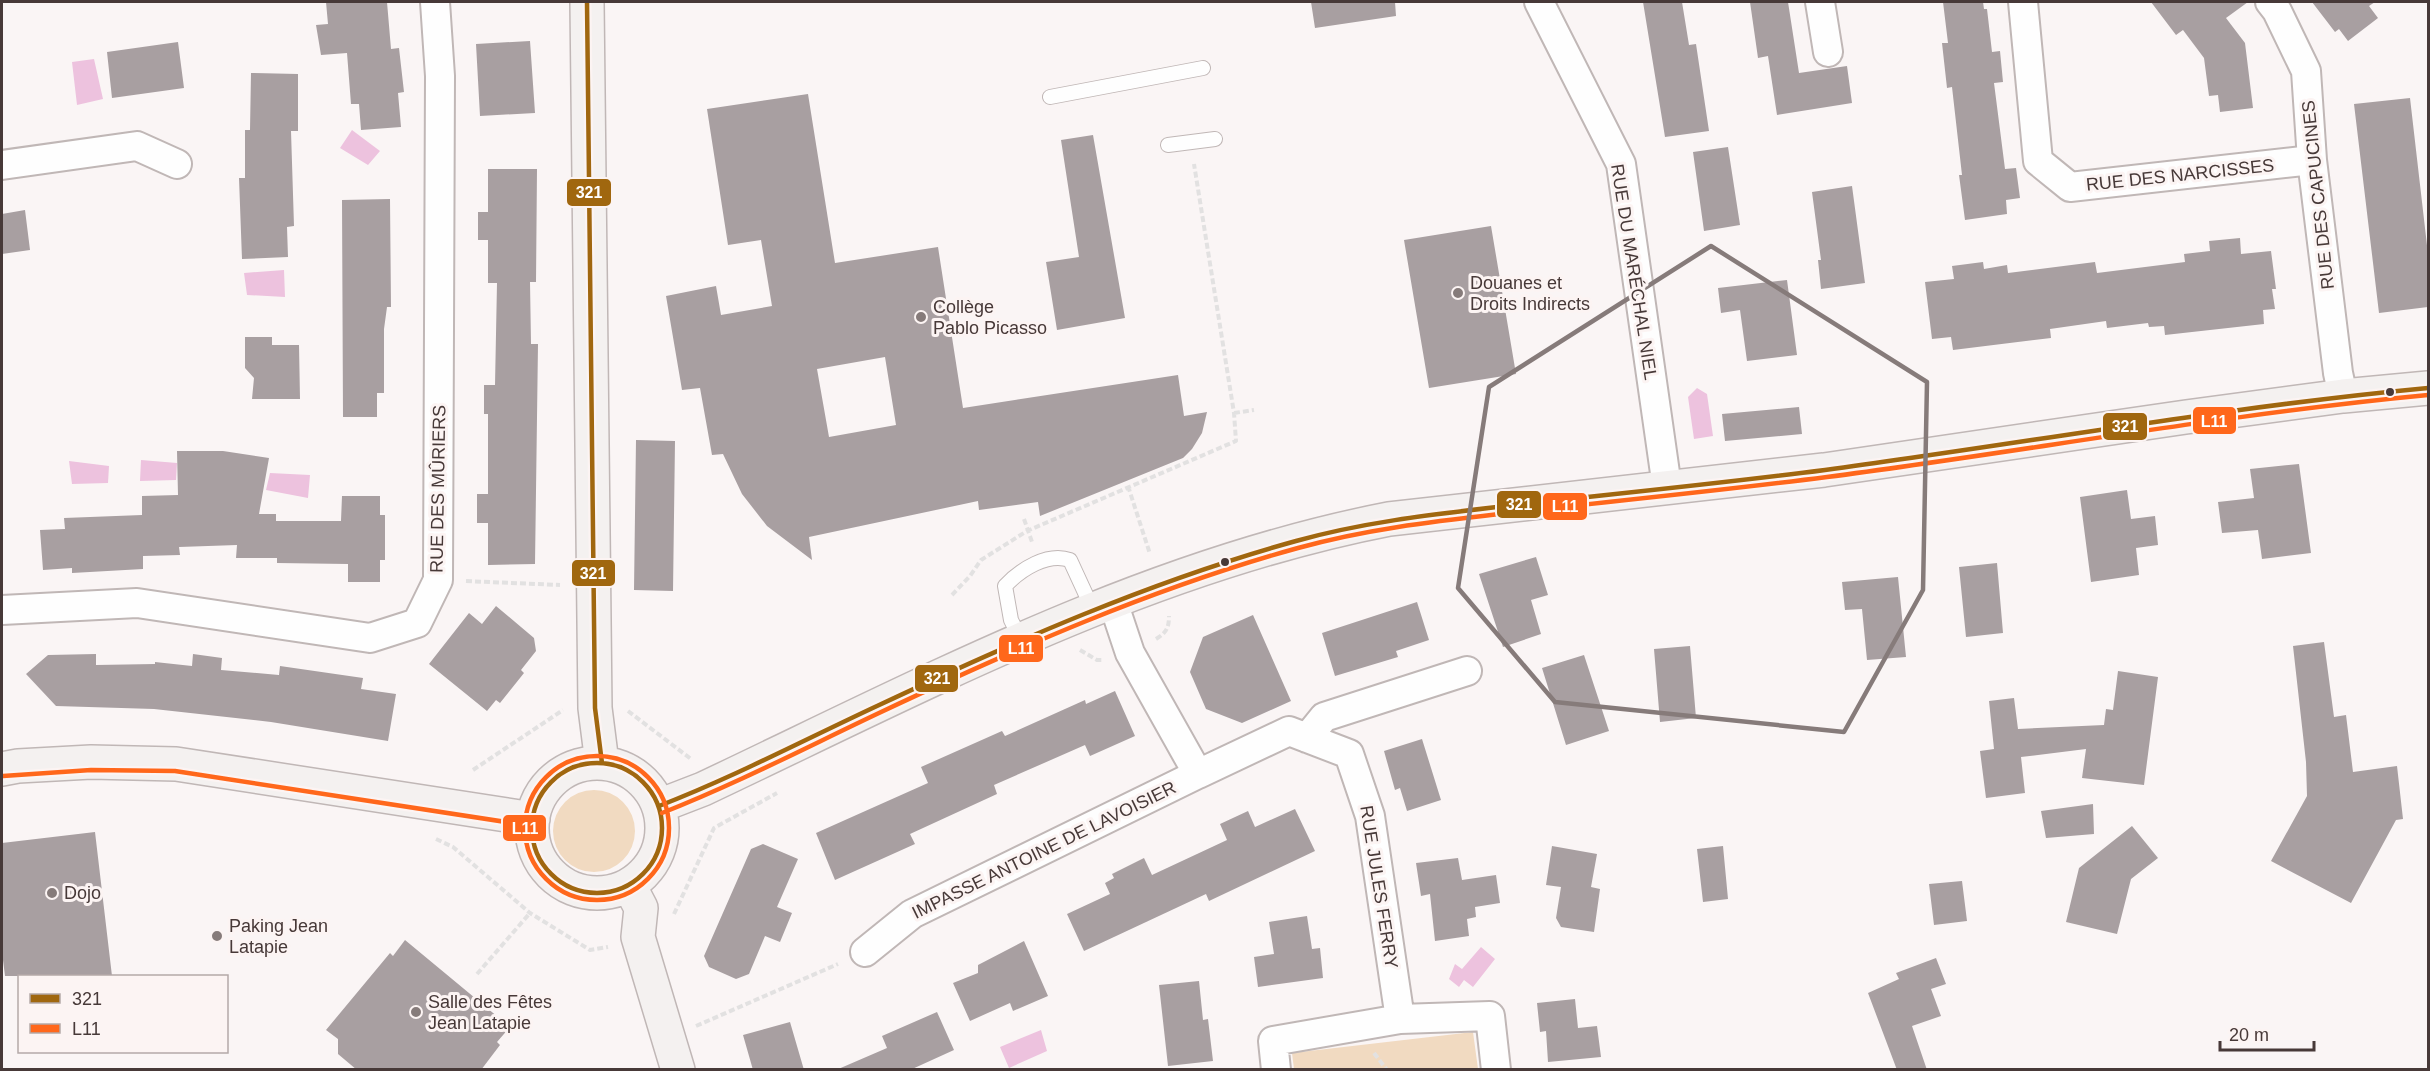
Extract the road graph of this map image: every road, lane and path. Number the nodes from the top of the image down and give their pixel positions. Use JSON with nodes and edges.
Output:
{"nodes":[{"id":1,"x":435,"y":2,"type":"edge"},
{"id":2,"x":587,"y":2,"type":"edge"},
{"id":3,"x":1539,"y":2,"type":"edge"},
{"id":4,"x":1820,"y":2,"type":"edge"},
{"id":5,"x":2023,"y":2,"type":"edge"},
{"id":6,"x":2270,"y":2,"type":"edge"},
{"id":7,"x":1828,"y":52,"type":"dead end"},
{"id":8,"x":1203,"y":68,"type":"dead end"},
{"id":9,"x":1050,"y":97,"type":"dead end"},
{"id":10,"x":1215,"y":139,"type":"dead end"},
{"id":11,"x":1190,"y":142,"type":"junction"},
{"id":12,"x":1168,"y":146,"type":"dead end"},
{"id":13,"x":2312,"y":160,"type":"junction"},
{"id":14,"x":177,"y":164,"type":"dead end"},
{"id":15,"x":2,"y":165,"type":"edge"},
{"id":16,"x":2428,"y":388,"type":"edge"},
{"id":17,"x":2343,"y":396,"type":"junction"},
{"id":18,"x":1254,"y":411,"type":"dead end"},
{"id":19,"x":1234,"y":413,"type":"junction"},
{"id":20,"x":1128,"y":486,"type":"junction"},
{"id":21,"x":1667,"y":487,"type":"junction"},
{"id":22,"x":1151,"y":558,"type":"dead end"},
{"id":23,"x":438,"y":580,"type":"junction"},
{"id":24,"x":594,"y":587,"type":"junction"},
{"id":25,"x":952,"y":595,"type":"dead end"},
{"id":26,"x":1103,"y":606,"type":"junction"},
{"id":27,"x":2,"y":610,"type":"edge"},
{"id":28,"x":1021,"y":640,"type":"junction"},
{"id":29,"x":1467,"y":671,"type":"dead end"},
{"id":30,"x":598,"y":707,"type":"junction"},
{"id":31,"x":1307,"y":738,"type":"junction"},
{"id":32,"x":694,"y":761,"type":"dead end"},
{"id":33,"x":602,"y":763,"type":"junction"},
{"id":34,"x":2,"y":769,"type":"edge"},
{"id":35,"x":473,"y":770,"type":"dead end"},
{"id":36,"x":566,"y":771,"type":"junction"},
{"id":37,"x":1198,"y":774,"type":"junction"},
{"id":38,"x":659,"y":806,"type":"junction"},
{"id":39,"x":533,"y":819,"type":"junction"},
{"id":40,"x":714,"y":828,"type":"dead end"},
{"id":41,"x":453,"y":847,"type":"dead end"},
{"id":42,"x":614,"y":889,"type":"junction"},
{"id":43,"x":530,"y":913,"type":"junction"},
{"id":44,"x":670,"y":922,"type":"dead end"},
{"id":45,"x":628,"y":941,"type":"junction"},
{"id":46,"x":865,"y":952,"type":"joint"},
{"id":47,"x":477,"y":974,"type":"dead end"},
{"id":48,"x":1400,"y":1019,"type":"junction"},
{"id":49,"x":668,"y":1038,"type":"junction"},
{"id":50,"x":678,"y":1070,"type":"edge"},
{"id":51,"x":1276,"y":1070,"type":"edge"},
{"id":52,"x":1496,"y":1070,"type":"edge"}],
"edges":[{"from":1,"to":23,"type":"street","name":"RUE DES MÛRIERS"},
{"from":2,"to":24,"type":"main road"},
{"from":3,"to":21,"type":"street","name":"RUE DU MARÉCHAL NIEL"},
{"from":4,"to":7,"type":"street"},
{"from":5,"to":13,"type":"street","name":"RUE DES NARCISSES"},
{"from":6,"to":13,"type":"street","name":"RUE DES CAPUCINES"},
{"from":8,"to":9,"type":"lane"},
{"from":10,"to":11,"type":"lane"},
{"from":11,"to":12,"type":"lane"},
{"from":11,"to":19,"type":"path"},
{"from":13,"to":17,"type":"street","name":"RUE DES CAPUCINES"},
{"from":14,"to":15,"type":"street"},
{"from":16,"to":17,"type":"main road"},
{"from":17,"to":21,"type":"main road"},
{"from":18,"to":19,"type":"path"},
{"from":19,"to":20,"type":"path"},
{"from":20,"to":22,"type":"path"},
{"from":20,"to":25,"type":"path"},
{"from":21,"to":26,"type":"main road"},
{"from":23,"to":24,"type":"path"},
{"from":23,"to":27,"type":"street","name":"RUE DES MÛRIERS"},
{"from":24,"to":30,"type":"main road"},
{"from":26,"to":28,"type":"main road"},
{"from":26,"to":28,"type":"lane"},
{"from":26,"to":37,"type":"street"},
{"from":28,"to":38,"type":"main road"},
{"from":29,"to":31,"type":"street"},
{"from":30,"to":32,"type":"path"},
{"from":30,"to":33,"type":"main road"},
{"from":30,"to":35,"type":"path"},
{"from":30,"to":36,"type":"main road"},
{"from":31,"to":37,"type":"street","name":"RUE JULES FERRY"},
{"from":31,"to":48,"type":"street","name":"RUE JULES FERRY"},
{"from":33,"to":36,"type":"main road"},
{"from":33,"to":38,"type":"main road"},
{"from":34,"to":39,"type":"main road"},
{"from":36,"to":39,"type":"main road"},
{"from":37,"to":46,"type":"street","name":"IMPASSE ANTOINE DE LAVOISIER"},
{"from":38,"to":42,"type":"main road"},
{"from":39,"to":42,"type":"main road"},
{"from":40,"to":44,"type":"path"},
{"from":41,"to":43,"type":"path"},
{"from":42,"to":45,"type":"main road"},
{"from":43,"to":45,"type":"path"},
{"from":43,"to":47,"type":"path"},
{"from":45,"to":49,"type":"main road"},
{"from":46,"to":49,"type":"path"},
{"from":48,"to":51,"type":"street"},
{"from":48,"to":52,"type":"street"},
{"from":49,"to":50,"type":"main road"}]}
